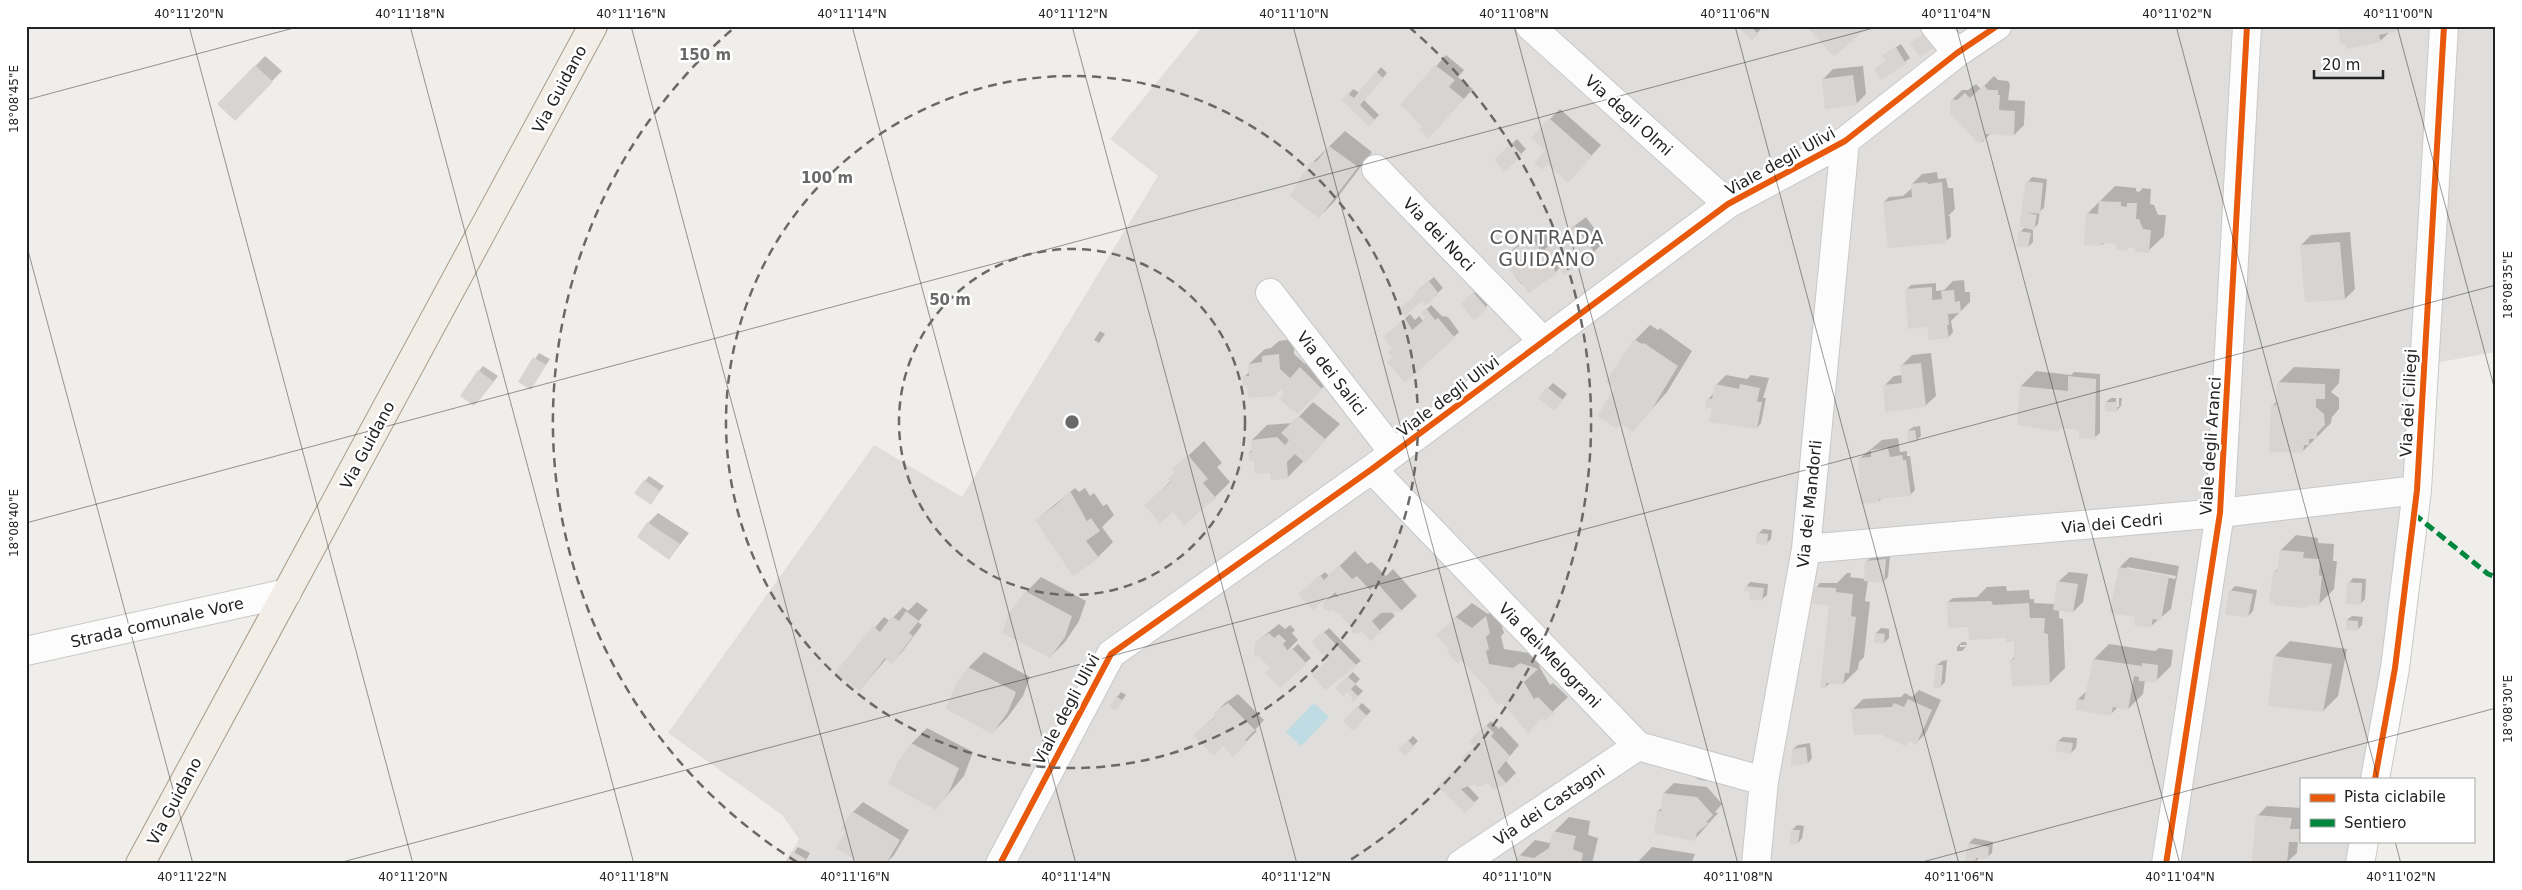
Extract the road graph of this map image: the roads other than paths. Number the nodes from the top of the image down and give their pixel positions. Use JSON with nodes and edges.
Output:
{"nodes":[{"id":1,"x":593,"y":26,"type":"edge"},
{"id":2,"x":1530,"y":26,"type":"edge"},
{"id":3,"x":1935,"y":26,"type":"edge"},
{"id":4,"x":1997,"y":26,"type":"edge"},
{"id":5,"x":2247,"y":26,"type":"edge"},
{"id":6,"x":2444,"y":26,"type":"edge"},
{"id":7,"x":1957,"y":53,"type":"junction"},
{"id":8,"x":1845,"y":141,"type":"junction"},
{"id":9,"x":1376,"y":169,"type":"dead end"},
{"id":10,"x":1728,"y":204,"type":"junction"},
{"id":11,"x":1270,"y":293,"type":"dead end"},
{"id":12,"x":1544,"y":342,"type":"junction"},
{"id":13,"x":1394,"y":453,"type":"junction"},
{"id":14,"x":1372,"y":469,"type":"junction"},
{"id":15,"x":2417,"y":490,"type":"junction"},
{"id":16,"x":2220,"y":513,"type":"junction"},
{"id":17,"x":1806,"y":550,"type":"junction"},
{"id":18,"x":287,"y":593,"type":"junction"},
{"id":19,"x":26,"y":651,"type":"edge"},
{"id":20,"x":1638,"y":746,"type":"junction"},
{"id":21,"x":2375,"y":778,"type":"edge"},
{"id":22,"x":1764,"y":781,"type":"junction"},
{"id":23,"x":2364,"y":842,"type":"edge"},
{"id":24,"x":140,"y":864,"type":"edge"},
{"id":25,"x":1000,"y":864,"type":"edge"},
{"id":26,"x":1461,"y":864,"type":"edge"},
{"id":27,"x":1756,"y":864,"type":"edge"},
{"id":28,"x":2166,"y":864,"type":"edge"},
{"id":29,"x":2360,"y":864,"type":"edge"}],
"edges":[{"from":1,"to":18,"type":"main road","name":"Via Guidano"},
{"from":2,"to":10,"type":"street","name":"Via degli Olmi"},
{"from":3,"to":7,"type":"street"},
{"from":4,"to":7,"type":"street","name":"Viale degli Ulivi"},
{"from":5,"to":16,"type":"street","name":"Viale degli Aranci"},
{"from":6,"to":15,"type":"street","name":"Via dei Ciliegi"},
{"from":7,"to":8,"type":"street","name":"Viale degli Ulivi"},
{"from":8,"to":10,"type":"street","name":"Viale degli Ulivi"},
{"from":8,"to":17,"type":"street","name":"Via dei Mandorli"},
{"from":9,"to":12,"type":"street","name":"Via dei Noci"},
{"from":10,"to":12,"type":"street","name":"Viale degli Ulivi"},
{"from":11,"to":13,"type":"street","name":"Via dei Salici"},
{"from":12,"to":13,"type":"street","name":"Viale degli Ulivi"},
{"from":13,"to":14,"type":"street","name":"Viale degli Ulivi"},
{"from":14,"to":20,"type":"street","name":"Via dei Melograni"},
{"from":14,"to":25,"type":"street","name":"Viale degli Ulivi"},
{"from":15,"to":16,"type":"street","name":"Via dei Cedri"},
{"from":15,"to":21,"type":"street","name":"Via dei Ciliegi"},
{"from":16,"to":17,"type":"street","name":"Via dei Cedri"},
{"from":16,"to":28,"type":"street","name":"Viale degli Aranci"},
{"from":17,"to":22,"type":"street","name":"Via dei Mandorli"},
{"from":18,"to":19,"type":"street","name":"Strada comunale Vore"},
{"from":18,"to":24,"type":"main road","name":"Via Guidano"},
{"from":20,"to":22,"type":"street"},
{"from":20,"to":26,"type":"street","name":"Via dei Castagni"},
{"from":22,"to":27,"type":"street","name":"Via dei Mandorli"},
{"from":23,"to":29,"type":"street"}]}
